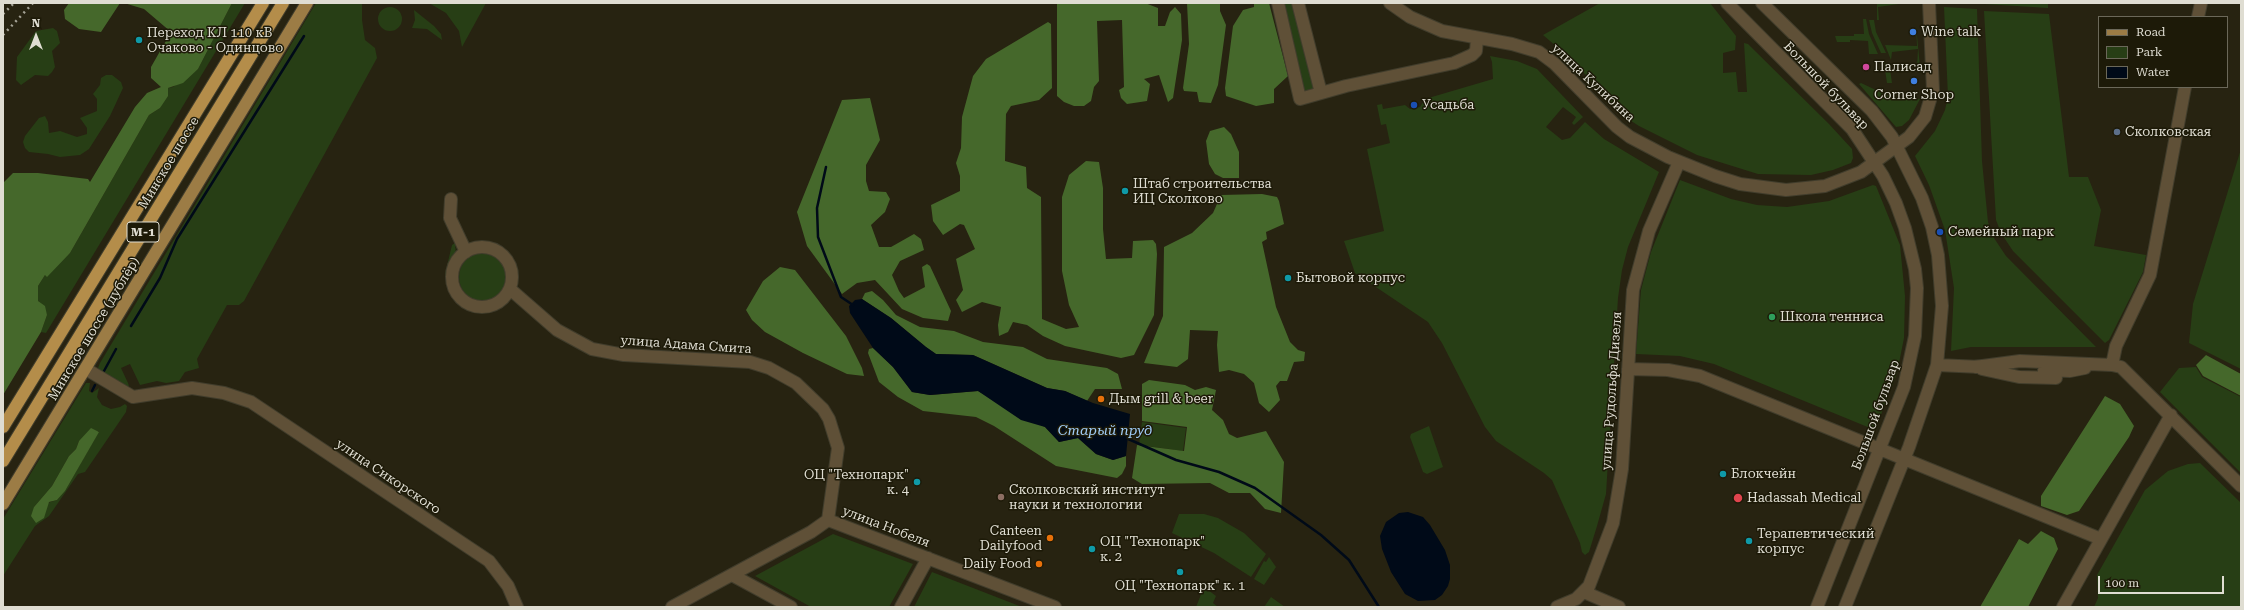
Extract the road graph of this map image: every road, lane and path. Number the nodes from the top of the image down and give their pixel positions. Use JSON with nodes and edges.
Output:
{"nodes":[{"id":1,"x":263,"y":3,"type":"edge"},
{"id":2,"x":283,"y":3,"type":"edge"},
{"id":3,"x":307,"y":3,"type":"edge"},
{"id":4,"x":1278,"y":3,"type":"edge"},
{"id":5,"x":1298,"y":3,"type":"edge"},
{"id":6,"x":1390,"y":3,"type":"edge"},
{"id":7,"x":1727,"y":3,"type":"edge"},
{"id":8,"x":1762,"y":3,"type":"edge"},
{"id":9,"x":1929,"y":3,"type":"edge"},
{"id":10,"x":2201,"y":3,"type":"edge"},
{"id":11,"x":2198,"y":16,"type":"edge"},
{"id":12,"x":1477,"y":39,"type":"junction"},
{"id":13,"x":2185,"y":88,"type":"edge"},
{"id":14,"x":1321,"y":93,"type":"junction"},
{"id":15,"x":1898,"y":146,"type":"junction"},
{"id":16,"x":1679,"y":162,"type":"junction"},
{"id":17,"x":1875,"y":163,"type":"junction"},
{"id":18,"x":451,"y":198,"type":"dead end"},
{"id":19,"x":466,"y":252,"type":"junction"},
{"id":20,"x":510,"y":289,"type":"junction"},
{"id":21,"x":2106,"y":364,"type":"junction"},
{"id":22,"x":1937,"y":365,"type":"junction"},
{"id":23,"x":86,"y":369,"type":"junction"},
{"id":24,"x":1628,"y":369,"type":"junction"},
{"id":25,"x":2171,"y":415,"type":"junction"},
{"id":26,"x":3,"y":427,"type":"edge"},
{"id":27,"x":1880,"y":448,"type":"junction"},
{"id":28,"x":1904,"y":458,"type":"junction"},
{"id":29,"x":3,"y":461,"type":"edge"},
{"id":30,"x":2241,"y":486,"type":"edge"},
{"id":31,"x":3,"y":504,"type":"edge"},
{"id":32,"x":828,"y":520,"type":"junction"},
{"id":33,"x":2101,"y":540,"type":"junction"},
{"id":34,"x":928,"y":558,"type":"junction"},
{"id":35,"x":732,"y":575,"type":"junction"},
{"id":36,"x":1584,"y":592,"type":"junction"},
{"id":37,"x":517,"y":607,"type":"edge"},
{"id":38,"x":672,"y":607,"type":"edge"},
{"id":39,"x":791,"y":607,"type":"edge"},
{"id":40,"x":901,"y":607,"type":"edge"},
{"id":41,"x":1055,"y":607,"type":"edge"},
{"id":42,"x":1557,"y":607,"type":"edge"},
{"id":43,"x":1620,"y":607,"type":"edge"},
{"id":44,"x":1817,"y":607,"type":"edge"},
{"id":45,"x":1845,"y":607,"type":"edge"},
{"id":46,"x":2063,"y":607,"type":"edge"}],
"edges":[{"from":1,"to":26,"type":"highway","name":"Минское шоссе","number":"М-1"},
{"from":2,"to":29,"type":"highway","name":"Минское шоссе","number":"М-1"},
{"from":3,"to":23,"type":"main road","name":"Минское шоссе (дублёр)"},
{"from":4,"to":14,"type":"street"},
{"from":5,"to":14,"type":"street"},
{"from":6,"to":12,"type":"street","name":"улица Кулибина"},
{"from":7,"to":17,"type":"street","name":"Большой бульвар"},
{"from":8,"to":15,"type":"street","name":"Большой бульвар"},
{"from":9,"to":15,"type":"street","name":"улица Кулибина"},
{"from":10,"to":11,"type":"street"},
{"from":12,"to":14,"type":"street"},
{"from":12,"to":16,"type":"street","name":"улица Кулибина"},
{"from":13,"to":21,"type":"street"},
{"from":15,"to":17,"type":"street","name":"улица Кулибина"},
{"from":15,"to":22,"type":"street","name":"Большой бульвар"},
{"from":16,"to":17,"type":"street","name":"улица Кулибина"},
{"from":16,"to":24,"type":"street","name":"улица Рудольфа Дизеля"},
{"from":17,"to":27,"type":"street","name":"Большой бульвар"},
{"from":18,"to":19,"type":"street"},
{"from":19,"to":20,"type":"street"},
{"from":19,"to":20,"type":"street"},
{"from":20,"to":32,"type":"street","name":"улица Адама Смита"},
{"from":21,"to":22,"type":"street"},
{"from":21,"to":25,"type":"street"},
{"from":22,"to":28,"type":"street","name":"Большой бульвар"},
{"from":23,"to":31,"type":"main road","name":"Минское шоссе (дублёр)"},
{"from":23,"to":37,"type":"street","name":"улица Сикорского"},
{"from":24,"to":27,"type":"street"},
{"from":24,"to":36,"type":"street","name":"улица Рудольфа Дизеля"},
{"from":25,"to":30,"type":"street"},
{"from":25,"to":33,"type":"street"},
{"from":27,"to":28,"type":"street"},
{"from":27,"to":44,"type":"street","name":"Большой бульвар"},
{"from":28,"to":33,"type":"street"},
{"from":28,"to":45,"type":"street","name":"Большой бульвар"},
{"from":32,"to":34,"type":"street","name":"улица Нобеля"},
{"from":32,"to":35,"type":"street","name":"улица Нобеля"},
{"from":33,"to":46,"type":"street"},
{"from":34,"to":40,"type":"street"},
{"from":34,"to":41,"type":"street","name":"улица Нобеля"},
{"from":35,"to":38,"type":"street","name":"улица Нобеля"},
{"from":35,"to":39,"type":"street"},
{"from":36,"to":42,"type":"street"},
{"from":36,"to":43,"type":"street"}]}
